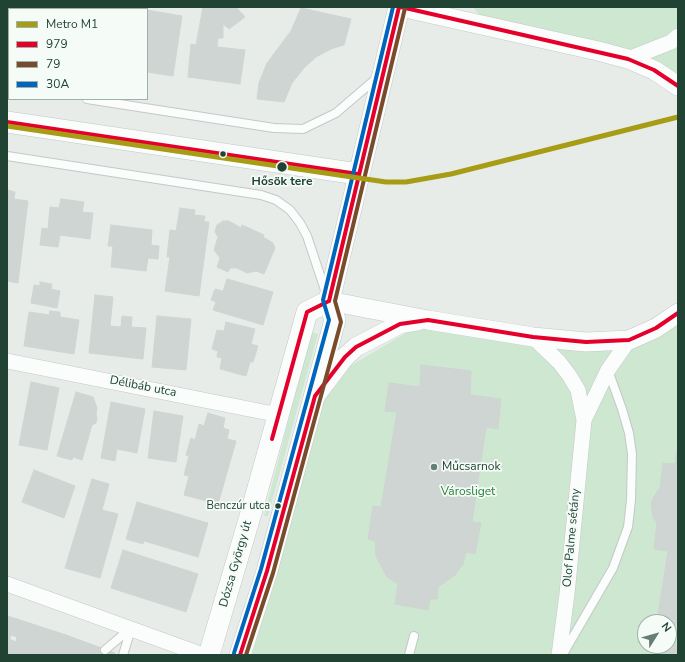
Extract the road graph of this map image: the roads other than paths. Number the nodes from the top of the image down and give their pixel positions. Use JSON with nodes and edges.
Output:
{"nodes":[{"id":1,"x":400,"y":7,"type":"edge"},
{"id":2,"x":466,"y":7,"type":"edge"},
{"id":3,"x":488,"y":27,"type":"junction"},
{"id":4,"x":678,"y":36,"type":"edge"},
{"id":5,"x":628,"y":59,"type":"junction"},
{"id":6,"x":383,"y":73,"type":"junction"},
{"id":7,"x":678,"y":86,"type":"edge"},
{"id":8,"x":93,"y":100,"type":"edge"},
{"id":9,"x":7,"y":122,"type":"edge"},
{"id":10,"x":7,"y":156,"type":"edge"},
{"id":11,"x":358,"y":174,"type":"junction"},
{"id":12,"x":329,"y":301,"type":"junction"},
{"id":13,"x":678,"y":313,"type":"edge"},
{"id":14,"x":428,"y":320,"type":"junction"},
{"id":15,"x":533,"y":337,"type":"junction"},
{"id":16,"x":629,"y":340,"type":"junction"},
{"id":17,"x":7,"y":361,"type":"edge"},
{"id":18,"x":608,"y":370,"type":"junction"},
{"id":19,"x":315,"y":396,"type":"junction"},
{"id":20,"x":279,"y":415,"type":"junction"},
{"id":21,"x":584,"y":420,"type":"junction"},
{"id":22,"x":7,"y":584,"type":"edge"},
{"id":23,"x":131,"y":628,"type":"junction"},
{"id":24,"x":414,"y":636,"type":"dead end"},
{"id":25,"x":105,"y":650,"type":"dead end"},
{"id":26,"x":123,"y":655,"type":"edge"},
{"id":27,"x":203,"y":655,"type":"edge"},
{"id":28,"x":209,"y":655,"type":"edge"},
{"id":29,"x":240,"y":655,"type":"edge"},
{"id":30,"x":409,"y":655,"type":"edge"},
{"id":31,"x":559,"y":655,"type":"edge"},
{"id":32,"x":562,"y":655,"type":"edge"}],
"edges":[{"from":1,"to":3,"type":"street"},
{"from":1,"to":6,"type":"main road"},
{"from":2,"to":3,"type":"street"},
{"from":3,"to":5,"type":"street"},
{"from":4,"to":5,"type":"street"},
{"from":5,"to":7,"type":"street"},
{"from":6,"to":8,"type":"lane"},
{"from":6,"to":11,"type":"main road"},
{"from":9,"to":11,"type":"main road"},
{"from":10,"to":12,"type":"lane"},
{"from":11,"to":12,"type":"main road"},
{"from":12,"to":14,"type":"street"},
{"from":12,"to":19,"type":"main road"},
{"from":12,"to":20,"type":"main road","name":"Dózsa György út"},
{"from":13,"to":16,"type":"street"},
{"from":14,"to":15,"type":"street"},
{"from":14,"to":19,"type":"street"},
{"from":15,"to":16,"type":"street"},
{"from":15,"to":21,"type":"street","name":"Olof Palme sétány"},
{"from":16,"to":18,"type":"street","name":"Olof Palme sétány"},
{"from":17,"to":20,"type":"street","name":"Délibáb utca"},
{"from":18,"to":21,"type":"street","name":"Olof Palme sétány"},
{"from":18,"to":32,"type":"lane"},
{"from":19,"to":29,"type":"main road"},
{"from":20,"to":28,"type":"main road","name":"Dózsa György út"},
{"from":21,"to":31,"type":"street","name":"Olof Palme sétány"},
{"from":22,"to":23,"type":"street"},
{"from":23,"to":25,"type":"lane"},
{"from":23,"to":26,"type":"lane"},
{"from":23,"to":27,"type":"street"},
{"from":24,"to":30,"type":"lane"}]}
